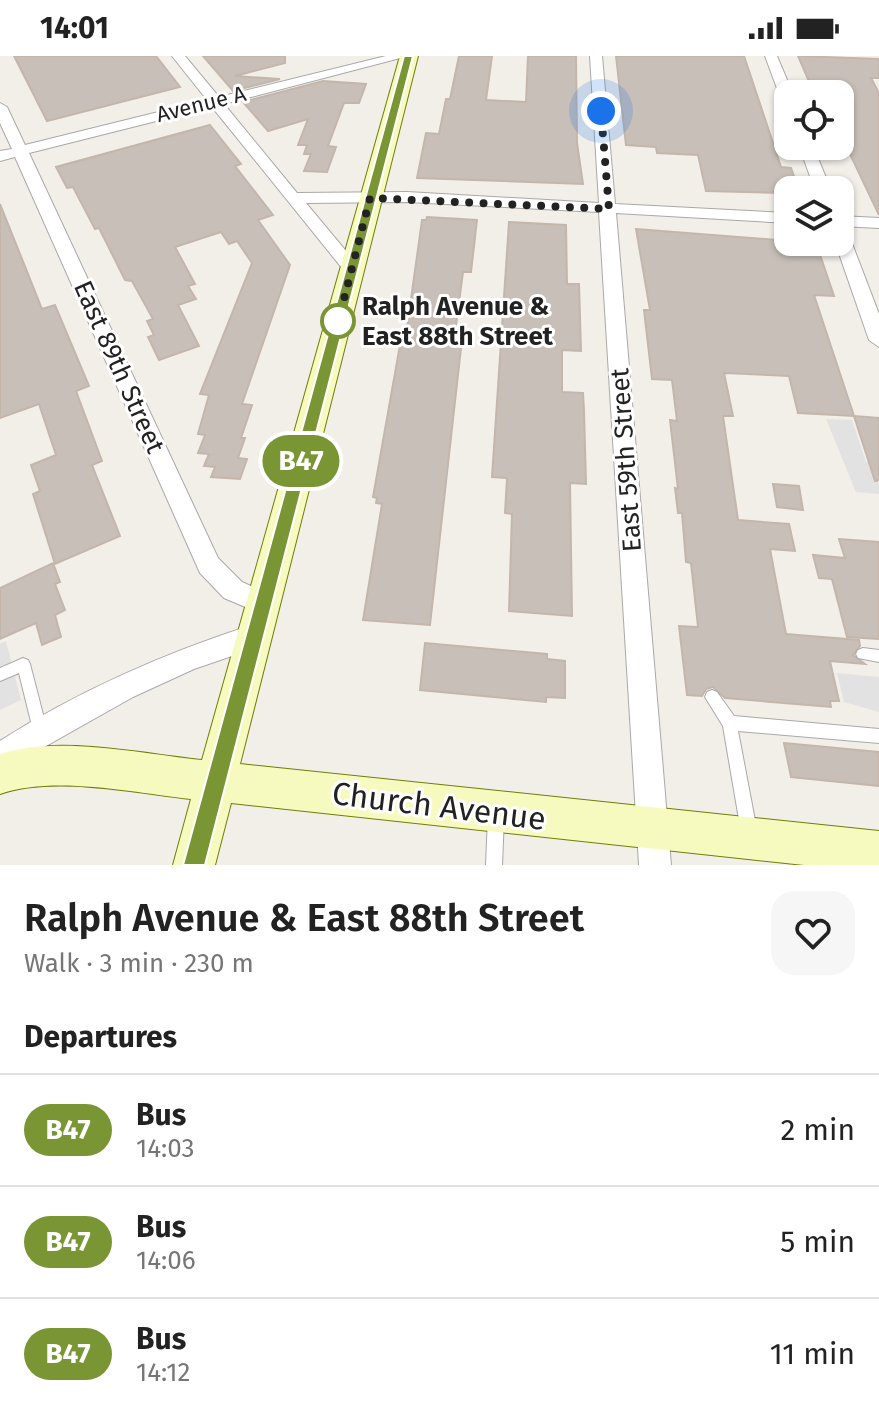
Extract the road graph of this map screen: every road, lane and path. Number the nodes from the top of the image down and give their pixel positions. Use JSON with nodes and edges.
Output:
{"nodes":[{"id":1,"x":178,"y":56,"type":"edge"},
{"id":2,"x":402,"y":56,"type":"edge"},
{"id":3,"x":409,"y":56,"type":"edge"},
{"id":4,"x":596,"y":56,"type":"edge"},
{"id":5,"x":771,"y":56,"type":"edge"},
{"id":6,"x":780,"y":80,"type":"edge"},
{"id":7,"x":214,"y":100,"type":"junction"},
{"id":8,"x":0,"y":107,"type":"edge"},
{"id":9,"x":10,"y":153,"type":"edge"},
{"id":10,"x":293,"y":198,"type":"junction"},
{"id":11,"x":370,"y":198,"type":"junction"},
{"id":12,"x":609,"y":209,"type":"junction"},
{"id":13,"x":774,"y":217,"type":"edge"},
{"id":14,"x":854,"y":222,"type":"edge"},
{"id":15,"x":879,"y":223,"type":"edge"},
{"id":16,"x":848,"y":256,"type":"edge"},
{"id":17,"x":352,"y":269,"type":"junction"},
{"id":18,"x":879,"y":340,"type":"edge"},
{"id":19,"x":264,"y":604,"type":"junction"},
{"id":20,"x":255,"y":636,"type":"junction"},
{"id":21,"x":863,"y":654,"type":"dead end"},
{"id":22,"x":879,"y":656,"type":"edge"},
{"id":23,"x":0,"y":675,"type":"edge"},
{"id":24,"x":712,"y":697,"type":"dead end"},
{"id":25,"x":730,"y":723,"type":"junction"},
{"id":26,"x":40,"y":731,"type":"junction"},
{"id":27,"x":879,"y":736,"type":"edge"},
{"id":28,"x":0,"y":758,"type":"edge"},
{"id":29,"x":0,"y":774,"type":"edge"},
{"id":30,"x":217,"y":781,"type":"junction"},
{"id":31,"x":497,"y":813,"type":"junction"},
{"id":32,"x":750,"y":839,"type":"junction"},
{"id":33,"x":654,"y":848,"type":"edge"},
{"id":34,"x":879,"y":852,"type":"edge"},
{"id":35,"x":194,"y":865,"type":"edge"},
{"id":36,"x":494,"y":865,"type":"edge"}],
"edges":[{"from":1,"to":7,"type":"street"},
{"from":2,"to":7,"type":"street","name":"Avenue A"},
{"from":3,"to":11,"type":"main road"},
{"from":4,"to":12,"type":"street","name":"East 59th Street"},
{"from":5,"to":6,"type":"street"},
{"from":7,"to":9,"type":"street","name":"Avenue A"},
{"from":7,"to":10,"type":"street"},
{"from":8,"to":9,"type":"street","name":"East 89th Street"},
{"from":9,"to":19,"type":"street","name":"East 89th Street"},
{"from":10,"to":11,"type":"street"},
{"from":10,"to":17,"type":"street"},
{"from":11,"to":12,"type":"street"},
{"from":11,"to":17,"type":"main road"},
{"from":12,"to":13,"type":"street"},
{"from":12,"to":33,"type":"street","name":"East 59th Street"},
{"from":14,"to":15,"type":"street"},
{"from":16,"to":18,"type":"street"},
{"from":17,"to":19,"type":"main road"},
{"from":19,"to":20,"type":"main road"},
{"from":20,"to":26,"type":"street"},
{"from":20,"to":30,"type":"main road"},
{"from":21,"to":22,"type":"lane"},
{"from":23,"to":26,"type":"lane"},
{"from":24,"to":25,"type":"lane"},
{"from":25,"to":27,"type":"lane"},
{"from":25,"to":32,"type":"lane"},
{"from":26,"to":28,"type":"street"},
{"from":29,"to":30,"type":"main road","name":"Church Avenue"},
{"from":30,"to":31,"type":"main road","name":"Church Avenue"},
{"from":30,"to":35,"type":"main road"},
{"from":31,"to":33,"type":"main road","name":"Church Avenue"},
{"from":31,"to":36,"type":"lane"},
{"from":32,"to":33,"type":"main road","name":"Church Avenue"},
{"from":32,"to":34,"type":"main road","name":"Church Avenue"}]}
